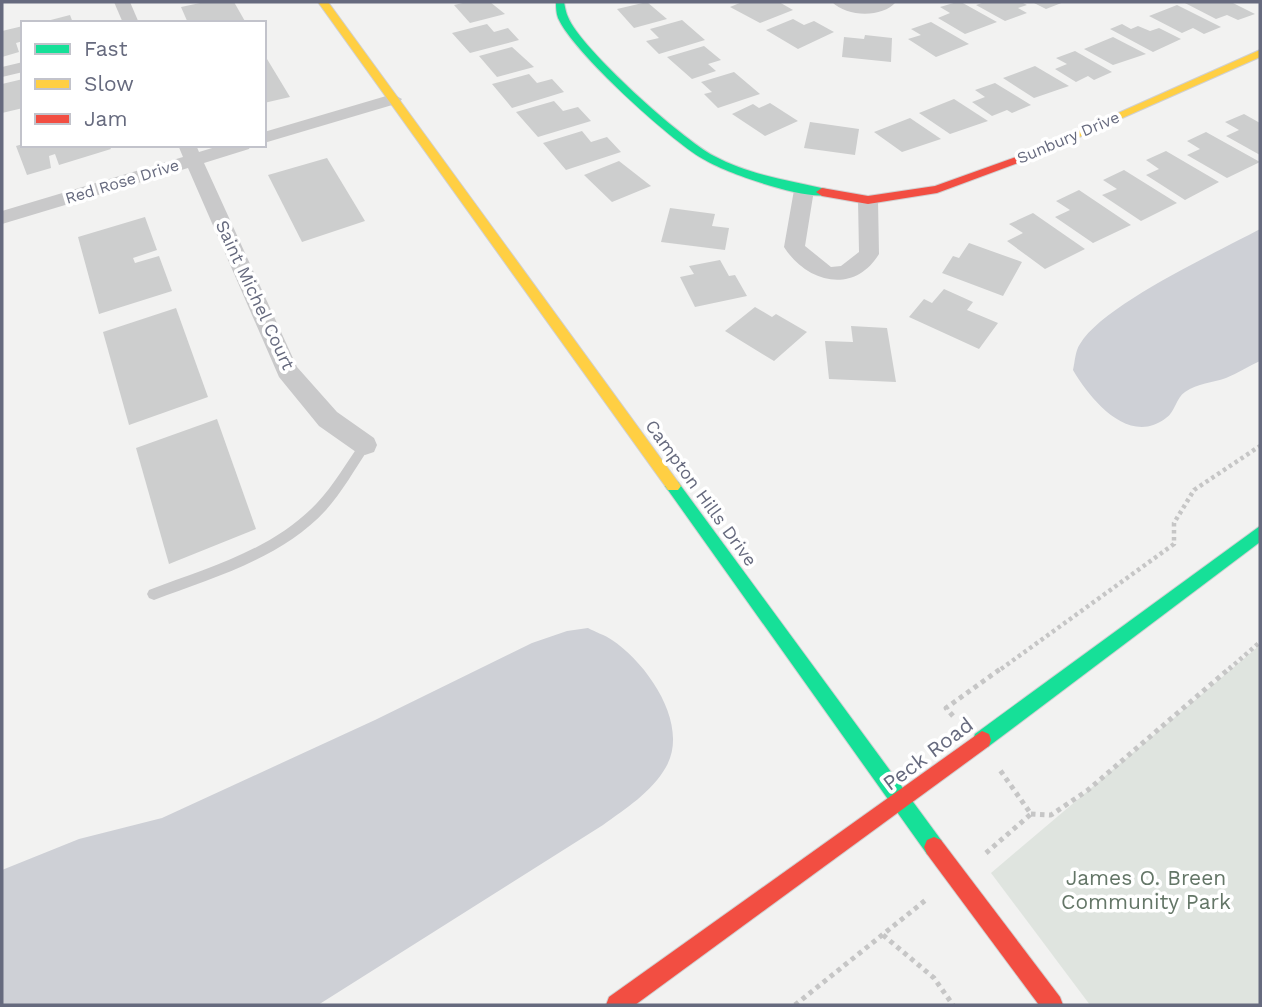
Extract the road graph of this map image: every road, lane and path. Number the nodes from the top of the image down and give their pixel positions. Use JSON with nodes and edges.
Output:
{"nodes":[{"id":1,"x":122,"y":2,"type":"edge"},
{"id":2,"x":323,"y":2,"type":"edge"},
{"id":3,"x":560,"y":2,"type":"edge"},
{"id":4,"x":840,"y":2,"type":"edge"},
{"id":5,"x":888,"y":2,"type":"edge"},
{"id":6,"x":130,"y":21,"type":"edge"},
{"id":7,"x":1260,"y":53,"type":"edge"},
{"id":8,"x":21,"y":67,"type":"edge"},
{"id":9,"x":2,"y":72,"type":"edge"},
{"id":10,"x":393,"y":99,"type":"junction"},
{"id":11,"x":266,"y":137,"type":"edge"},
{"id":12,"x":229,"y":147,"type":"edge"},
{"id":13,"x":190,"y":153,"type":"edge"},
{"id":14,"x":804,"y":190,"type":"junction"},
{"id":15,"x":868,"y":200,"type":"junction"},
{"id":16,"x":2,"y":218,"type":"edge"},
{"id":17,"x":365,"y":445,"type":"joint"},
{"id":18,"x":1260,"y":446,"type":"edge"},
{"id":19,"x":1260,"y":533,"type":"edge"},
{"id":20,"x":153,"y":594,"type":"dead end"},
{"id":21,"x":1260,"y":642,"type":"edge"},
{"id":22,"x":955,"y":719,"type":"dead end"},
{"id":23,"x":1001,"y":771,"type":"dead end"},
{"id":24,"x":900,"y":801,"type":"junction"},
{"id":25,"x":1031,"y":814,"type":"junction"},
{"id":26,"x":980,"y":858,"type":"dead end"},
{"id":27,"x":914,"y":910,"type":"dead end"},
{"id":28,"x":883,"y":934,"type":"junction"},
{"id":29,"x":617,"y":1005,"type":"edge"},
{"id":30,"x":795,"y":1005,"type":"edge"},
{"id":31,"x":953,"y":1005,"type":"edge"},
{"id":32,"x":1052,"y":1005,"type":"edge"}],
"edges":[{"from":1,"to":6,"type":"street"},
{"from":2,"to":10,"type":"street","name":"Campton Hills Drive"},
{"from":3,"to":14,"type":"street","name":"Sunbury Drive"},
{"from":4,"to":5,"type":"street"},
{"from":7,"to":15,"type":"street","name":"Sunbury Drive"},
{"from":8,"to":9,"type":"street"},
{"from":10,"to":11,"type":"street"},
{"from":10,"to":24,"type":"street","name":"Campton Hills Drive"},
{"from":12,"to":13,"type":"street","name":"Red Rose Drive"},
{"from":13,"to":16,"type":"street","name":"Red Rose Drive"},
{"from":13,"to":17,"type":"street","name":"Saint Michel Court"},
{"from":14,"to":15,"type":"street","name":"Sunbury Drive"},
{"from":14,"to":15,"type":"street"},
{"from":17,"to":20,"type":"lane"},
{"from":18,"to":22,"type":"path"},
{"from":19,"to":24,"type":"street","name":"Peck Road"},
{"from":21,"to":25,"type":"path"},
{"from":23,"to":25,"type":"path"},
{"from":24,"to":29,"type":"street","name":"Peck Road"},
{"from":24,"to":32,"type":"street","name":"Campton Hills Drive"},
{"from":25,"to":26,"type":"path"},
{"from":27,"to":28,"type":"path"},
{"from":28,"to":30,"type":"path"},
{"from":28,"to":31,"type":"path"}]}
